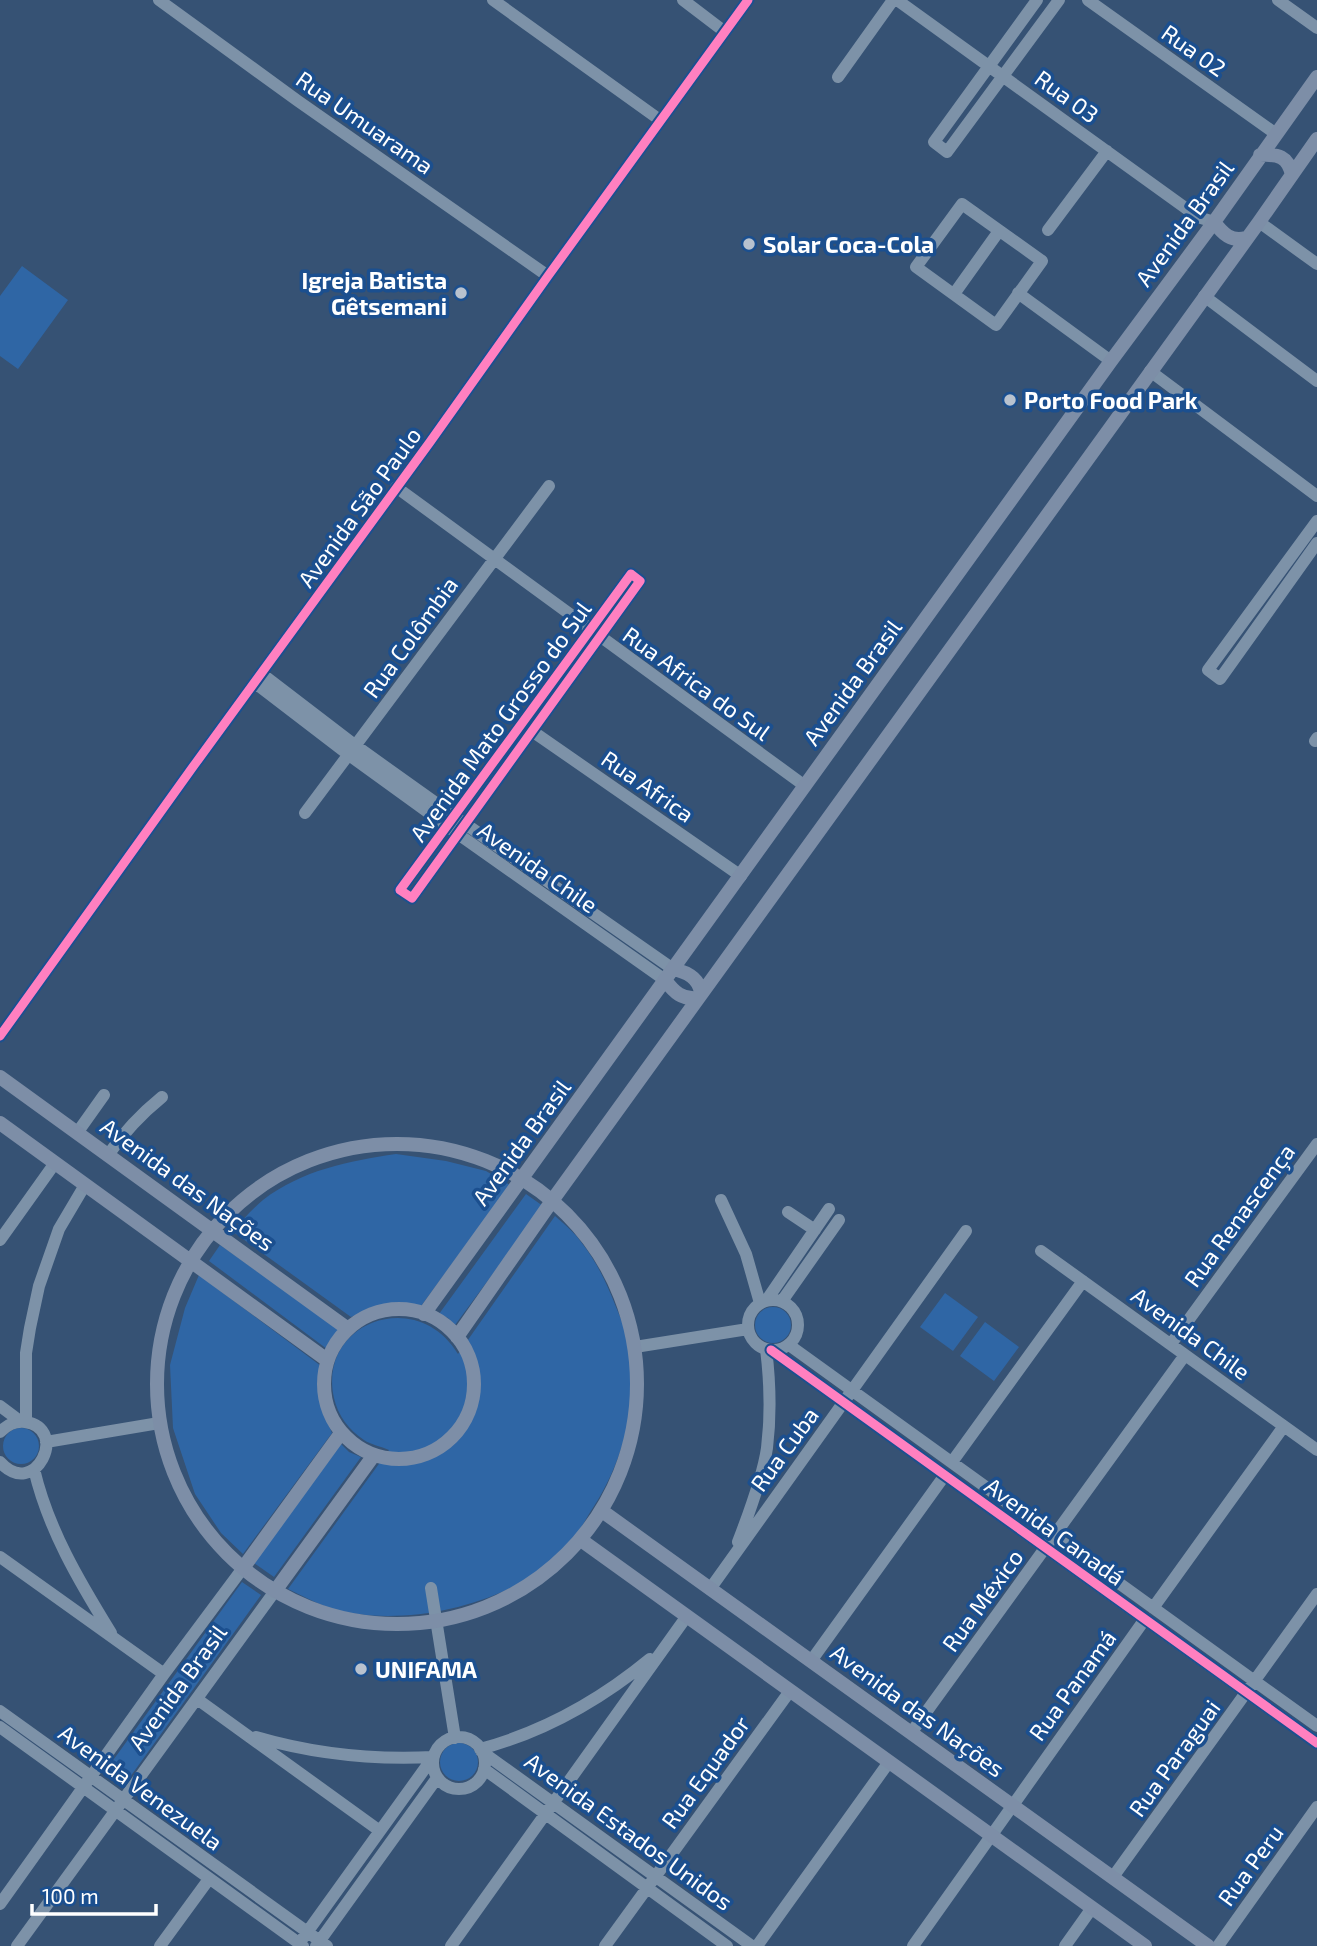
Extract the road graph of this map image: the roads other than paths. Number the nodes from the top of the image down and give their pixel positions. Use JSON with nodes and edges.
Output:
{"nodes":[{"id":1,"x":159,"y":0,"type":"edge"},
{"id":2,"x":494,"y":0,"type":"edge"},
{"id":3,"x":683,"y":0,"type":"edge"},
{"id":4,"x":748,"y":0,"type":"edge"},
{"id":5,"x":895,"y":0,"type":"edge"},
{"id":6,"x":1037,"y":0,"type":"edge"},
{"id":7,"x":1059,"y":0,"type":"edge"},
{"id":8,"x":1088,"y":0,"type":"edge"},
{"id":9,"x":1278,"y":0,"type":"edge"},
{"id":10,"x":1317,"y":28,"type":"edge"},
{"id":11,"x":725,"y":32,"type":"junction"},
{"id":12,"x":989,"y":66,"type":"junction"},
{"id":13,"x":1003,"y":76,"type":"junction"},
{"id":14,"x":838,"y":77,"type":"dead end"},
{"id":15,"x":1317,"y":77,"type":"edge"},
{"id":16,"x":660,"y":120,"type":"junction"},
{"id":17,"x":1276,"y":134,"type":"junction"},
{"id":18,"x":1317,"y":141,"type":"edge"},
{"id":19,"x":1107,"y":151,"type":"junction"},
{"id":20,"x":1260,"y":155,"type":"junction"},
{"id":21,"x":1292,"y":175,"type":"junction"},
{"id":22,"x":1214,"y":222,"type":"junction"},
{"id":23,"x":1259,"y":222,"type":"junction"},
{"id":24,"x":999,"y":230,"type":"junction"},
{"id":25,"x":1048,"y":230,"type":"dead end"},
{"id":26,"x":1246,"y":238,"type":"junction"},
{"id":27,"x":1317,"y":264,"type":"edge"},
{"id":28,"x":548,"y":276,"type":"junction"},
{"id":29,"x":1018,"y":293,"type":"junction"},
{"id":30,"x":954,"y":295,"type":"junction"},
{"id":31,"x":1204,"y":296,"type":"junction"},
{"id":32,"x":1111,"y":361,"type":"junction"},
{"id":33,"x":1150,"y":371,"type":"junction"},
{"id":34,"x":1317,"y":381,"type":"edge"},
{"id":35,"x":549,"y":486,"type":"dead end"},
{"id":36,"x":396,"y":487,"type":"junction"},
{"id":37,"x":1317,"y":496,"type":"edge"},
{"id":38,"x":1317,"y":521,"type":"edge"},
{"id":39,"x":1317,"y":543,"type":"edge"},
{"id":40,"x":495,"y":558,"type":"junction"},
{"id":41,"x":635,"y":577,"type":"dead end"},
{"id":42,"x":596,"y":632,"type":"junction"},
{"id":43,"x":259,"y":678,"type":"junction"},
{"id":44,"x":532,"y":731,"type":"junction"},
{"id":45,"x":352,"y":750,"type":"junction"},
{"id":46,"x":805,"y":786,"type":"junction"},
{"id":47,"x":305,"y":813,"type":"dead end"},
{"id":48,"x":456,"y":825,"type":"junction"},
{"id":49,"x":741,"y":876,"type":"junction"},
{"id":50,"x":669,"y":975,"type":"junction"},
{"id":51,"x":699,"y":996,"type":"junction"},
{"id":52,"x":0,"y":1036,"type":"edge"},
{"id":53,"x":0,"y":1077,"type":"edge"},
{"id":54,"x":104,"y":1095,"type":"dead end"},
{"id":55,"x":162,"y":1097,"type":"dead end"},
{"id":56,"x":0,"y":1123,"type":"edge"},
{"id":57,"x":77,"y":1133,"type":"junction"},
{"id":58,"x":1317,"y":1144,"type":"edge"},
{"id":59,"x":108,"y":1155,"type":"junction"},
{"id":60,"x":55,"y":1163,"type":"junction"},
{"id":61,"x":523,"y":1177,"type":"junction"},
{"id":62,"x":85,"y":1185,"type":"junction"},
{"id":63,"x":554,"y":1198,"type":"junction"},
{"id":64,"x":721,"y":1200,"type":"dead end"},
{"id":65,"x":829,"y":1209,"type":"dead end"},
{"id":66,"x":789,"y":1212,"type":"dead end"},
{"id":67,"x":839,"y":1220,"type":"dead end"},
{"id":68,"x":212,"y":1230,"type":"junction"},
{"id":69,"x":815,"y":1230,"type":"junction"},
{"id":70,"x":966,"y":1231,"type":"dead end"},
{"id":71,"x":0,"y":1240,"type":"edge"},
{"id":72,"x":1041,"y":1251,"type":"dead end"},
{"id":73,"x":190,"y":1259,"type":"junction"},
{"id":74,"x":1083,"y":1281,"type":"junction"},
{"id":75,"x":782,"y":1301,"type":"junction"},
{"id":76,"x":763,"y":1302,"type":"junction"},
{"id":77,"x":424,"y":1314,"type":"junction"},
{"id":78,"x":348,"y":1329,"type":"junction"},
{"id":79,"x":748,"y":1329,"type":"junction"},
{"id":80,"x":457,"y":1337,"type":"junction"},
{"id":81,"x":1171,"y":1344,"type":"junction"},
{"id":82,"x":789,"y":1345,"type":"junction"},
{"id":83,"x":635,"y":1346,"type":"junction"},
{"id":84,"x":768,"y":1349,"type":"junction"},
{"id":85,"x":1185,"y":1355,"type":"junction"},
{"id":86,"x":327,"y":1360,"type":"junction"},
{"id":87,"x":852,"y":1390,"type":"junction"},
{"id":88,"x":844,"y":1402,"type":"junction"},
{"id":89,"x":0,"y":1406,"type":"edge"},
{"id":90,"x":23,"y":1422,"type":"junction"},
{"id":91,"x":159,"y":1423,"type":"junction"},
{"id":92,"x":1284,"y":1426,"type":"junction"},
{"id":93,"x":2,"y":1428,"type":"edge"},
{"id":94,"x":341,"y":1433,"type":"junction"},
{"id":95,"x":46,"y":1442,"type":"junction"},
{"id":96,"x":1317,"y":1450,"type":"edge"},
{"id":97,"x":374,"y":1455,"type":"junction"},
{"id":98,"x":952,"y":1462,"type":"junction"},
{"id":99,"x":1,"y":1466,"type":"edge"},
{"id":100,"x":34,"y":1469,"type":"junction"},
{"id":101,"x":945,"y":1475,"type":"junction"},
{"id":102,"x":602,"y":1511,"type":"junction"},
{"id":103,"x":1054,"y":1536,"type":"junction"},
{"id":104,"x":580,"y":1540,"type":"junction"},
{"id":105,"x":1045,"y":1548,"type":"junction"},
{"id":106,"x":0,"y":1557,"type":"edge"},
{"id":107,"x":731,"y":1559,"type":"junction"},
{"id":108,"x":243,"y":1567,"type":"junction"},
{"id":109,"x":431,"y":1588,"type":"dead end"},
{"id":110,"x":710,"y":1589,"type":"junction"},
{"id":111,"x":275,"y":1591,"type":"junction"},
{"id":112,"x":1317,"y":1594,"type":"edge"},
{"id":113,"x":1153,"y":1608,"type":"junction"},
{"id":114,"x":687,"y":1616,"type":"junction"},
{"id":115,"x":1145,"y":1619,"type":"junction"},
{"id":116,"x":436,"y":1621,"type":"junction"},
{"id":117,"x":115,"y":1640,"type":"junction"},
{"id":118,"x":666,"y":1645,"type":"junction"},
{"id":119,"x":811,"y":1661,"type":"junction"},
{"id":120,"x":163,"y":1675,"type":"junction"},
{"id":121,"x":1255,"y":1681,"type":"junction"},
{"id":122,"x":790,"y":1691,"type":"junction"},
{"id":123,"x":1247,"y":1693,"type":"junction"},
{"id":124,"x":197,"y":1699,"type":"junction"},
{"id":125,"x":0,"y":1712,"type":"edge"},
{"id":126,"x":1317,"y":1726,"type":"edge"},
{"id":127,"x":0,"y":1727,"type":"edge"},
{"id":128,"x":911,"y":1733,"type":"junction"},
{"id":129,"x":246,"y":1734,"type":"junction"},
{"id":130,"x":455,"y":1738,"type":"junction"},
{"id":131,"x":1317,"y":1743,"type":"edge"},
{"id":132,"x":481,"y":1750,"type":"junction"},
{"id":133,"x":433,"y":1759,"type":"junction"},
{"id":134,"x":889,"y":1762,"type":"junction"},
{"id":135,"x":484,"y":1769,"type":"junction"},
{"id":136,"x":437,"y":1778,"type":"junction"},
{"id":137,"x":88,"y":1783,"type":"junction"},
{"id":138,"x":553,"y":1803,"type":"junction"},
{"id":139,"x":119,"y":1805,"type":"junction"},
{"id":140,"x":1012,"y":1805,"type":"junction"},
{"id":141,"x":1317,"y":1807,"type":"edge"},
{"id":142,"x":545,"y":1814,"type":"junction"},
{"id":143,"x":380,"y":1830,"type":"junction"},
{"id":144,"x":990,"y":1835,"type":"junction"},
{"id":145,"x":654,"y":1876,"type":"junction"},
{"id":146,"x":1113,"y":1877,"type":"junction"},
{"id":147,"x":209,"y":1879,"type":"junction"},
{"id":148,"x":647,"y":1887,"type":"junction"},
{"id":149,"x":0,"y":1904,"type":"edge"},
{"id":150,"x":1092,"y":1908,"type":"junction"},
{"id":151,"x":307,"y":1932,"type":"junction"},
{"id":152,"x":321,"y":1944,"type":"edge"},
{"id":153,"x":300,"y":1945,"type":"edge"},
{"id":154,"x":18,"y":1946,"type":"edge"},
{"id":155,"x":160,"y":1946,"type":"edge"},
{"id":156,"x":451,"y":1946,"type":"edge"},
{"id":157,"x":605,"y":1946,"type":"edge"},
{"id":158,"x":727,"y":1946,"type":"edge"},
{"id":159,"x":755,"y":1946,"type":"edge"},
{"id":160,"x":913,"y":1946,"type":"edge"},
{"id":161,"x":1065,"y":1946,"type":"edge"},
{"id":162,"x":1145,"y":1946,"type":"edge"},
{"id":163,"x":1208,"y":1946,"type":"edge"},
{"id":164,"x":1217,"y":1946,"type":"edge"}],
"edges":[{"from":1,"to":28,"type":"street","name":"Rua Umuarama"},
{"from":2,"to":16,"type":"street"},
{"from":3,"to":11,"type":"street"},
{"from":4,"to":11,"type":"street","name":"Avenida São Paulo"},
{"from":5,"to":12,"type":"street","name":"Rua 03"},
{"from":5,"to":14,"type":"street"},
{"from":6,"to":12,"type":"street"},
{"from":7,"to":13,"type":"street"},
{"from":8,"to":17,"type":"street","name":"Rua 02"},
{"from":9,"to":10,"type":"street"},
{"from":11,"to":16,"type":"street","name":"Avenida São Paulo"},
{"from":12,"to":13,"type":"street","name":"Rua 03"},
{"from":12,"to":13,"type":"street"},
{"from":13,"to":19,"type":"street","name":"Rua 03"},
{"from":15,"to":17,"type":"main road","name":"Avenida Brasil"},
{"from":16,"to":28,"type":"street","name":"Avenida São Paulo"},
{"from":17,"to":20,"type":"main road","name":"Avenida Brasil"},
{"from":18,"to":21,"type":"main road"},
{"from":19,"to":22,"type":"street","name":"Rua 03"},
{"from":19,"to":25,"type":"street"},
{"from":20,"to":21,"type":"main road"},
{"from":20,"to":22,"type":"main road","name":"Avenida Brasil"},
{"from":21,"to":23,"type":"main road"},
{"from":22,"to":26,"type":"main road"},
{"from":22,"to":32,"type":"main road","name":"Avenida Brasil"},
{"from":23,"to":26,"type":"main road"},
{"from":23,"to":27,"type":"street"},
{"from":24,"to":29,"type":"street"},
{"from":24,"to":30,"type":"street"},
{"from":24,"to":30,"type":"street"},
{"from":26,"to":31,"type":"main road"},
{"from":28,"to":36,"type":"street","name":"Avenida São Paulo"},
{"from":29,"to":30,"type":"street"},
{"from":29,"to":32,"type":"street"},
{"from":31,"to":33,"type":"main road"},
{"from":31,"to":34,"type":"street"},
{"from":32,"to":46,"type":"main road","name":"Avenida Brasil"},
{"from":33,"to":37,"type":"street"},
{"from":33,"to":51,"type":"main road"},
{"from":35,"to":40,"type":"street","name":"Rua Colômbia"},
{"from":36,"to":40,"type":"street","name":"Rua Africa do Sul"},
{"from":36,"to":43,"type":"street","name":"Avenida São Paulo"},
{"from":38,"to":39,"type":"street"},
{"from":40,"to":42,"type":"street","name":"Rua Africa do Sul"},
{"from":40,"to":45,"type":"street","name":"Rua Colômbia"},
{"from":41,"to":42,"type":"street","name":"Avenida Mato Grosso do Sul"},
{"from":42,"to":44,"type":"street","name":"Avenida Mato Grosso do Sul"},
{"from":42,"to":46,"type":"street","name":"Rua Africa do Sul"},
{"from":42,"to":48,"type":"street","name":"Avenida Mato Grosso do Sul"},
{"from":43,"to":45,"type":"street","name":"Avenida Chile"},
{"from":43,"to":52,"type":"street","name":"Avenida São Paulo"},
{"from":44,"to":48,"type":"street","name":"Avenida Mato Grosso do Sul"},
{"from":44,"to":49,"type":"street","name":"Rua Africa"},
{"from":45,"to":47,"type":"street","name":"Rua Colômbia"},
{"from":45,"to":48,"type":"street","name":"Avenida Chile"},
{"from":46,"to":49,"type":"main road","name":"Avenida Brasil"},
{"from":48,"to":48,"type":"street","name":"Avenida Mato Grosso do Sul"},
{"from":48,"to":50,"type":"street","name":"Avenida Chile"},
{"from":49,"to":50,"type":"main road","name":"Avenida Brasil"},
{"from":50,"to":51,"type":"main road"},
{"from":50,"to":51,"type":"main road"},
{"from":50,"to":61,"type":"main road","name":"Avenida Brasil"},
{"from":51,"to":63,"type":"main road"},
{"from":53,"to":57,"type":"main road","name":"Avenida das Nações"},
{"from":54,"to":57,"type":"street"},
{"from":55,"to":59,"type":"street"},
{"from":56,"to":60,"type":"main road"},
{"from":57,"to":59,"type":"main road","name":"Avenida das Nações"},
{"from":58,"to":81,"type":"street","name":"Rua Renascença"},
{"from":59,"to":68,"type":"main road","name":"Avenida das Nações"},
{"from":60,"to":62,"type":"main road"},
{"from":60,"to":71,"type":"street"},
{"from":61,"to":63,"type":"main road"},
{"from":61,"to":68,"type":"main road"},
{"from":61,"to":77,"type":"main road","name":"Avenida Brasil"},
{"from":62,"to":73,"type":"main road"},
{"from":62,"to":90,"type":"street"},
{"from":63,"to":80,"type":"main road"},
{"from":63,"to":83,"type":"main road"},
{"from":64,"to":76,"type":"street"},
{"from":65,"to":69,"type":"street"},
{"from":66,"to":69,"type":"street"},
{"from":67,"to":75,"type":"street"},
{"from":68,"to":73,"type":"main road"},
{"from":68,"to":78,"type":"main road","name":"Avenida das Nações"},
{"from":69,"to":76,"type":"street"},
{"from":70,"to":87,"type":"street","name":"Rua Cuba"},
{"from":72,"to":74,"type":"street","name":"Avenida Chile"},
{"from":73,"to":86,"type":"main road"},
{"from":73,"to":91,"type":"main road"},
{"from":74,"to":81,"type":"street","name":"Avenida Chile"},
{"from":74,"to":98,"type":"street"},
{"from":75,"to":76,"type":"street"},
{"from":75,"to":82,"type":"street"},
{"from":76,"to":79,"type":"street"},
{"from":77,"to":78,"type":"main road"},
{"from":77,"to":80,"type":"main road"},
{"from":78,"to":86,"type":"main road"},
{"from":79,"to":83,"type":"street"},
{"from":79,"to":84,"type":"street"},
{"from":80,"to":97,"type":"main road"},
{"from":81,"to":85,"type":"street","name":"Avenida Chile"},
{"from":82,"to":84,"type":"street"},
{"from":82,"to":87,"type":"street","name":"Avenida Canadá"},
{"from":83,"to":102,"type":"main road"},
{"from":84,"to":88,"type":"street","name":"Avenida Canadá"},
{"from":84,"to":107,"type":"street"},
{"from":85,"to":92,"type":"street","name":"Avenida Chile"},
{"from":85,"to":103,"type":"street","name":"Rua México"},
{"from":86,"to":94,"type":"main road"},
{"from":87,"to":88,"type":"street","name":"Rua Cuba"},
{"from":87,"to":98,"type":"street","name":"Avenida Canadá"},
{"from":88,"to":101,"type":"street","name":"Avenida Canadá"},
{"from":88,"to":107,"type":"street","name":"Rua Cuba"},
{"from":89,"to":90,"type":"street"},
{"from":90,"to":93,"type":"street"},
{"from":90,"to":95,"type":"street"},
{"from":91,"to":95,"type":"street"},
{"from":91,"to":108,"type":"main road"},
{"from":92,"to":96,"type":"street","name":"Avenida Chile"},
{"from":92,"to":113,"type":"street"},
{"from":94,"to":97,"type":"main road"},
{"from":94,"to":108,"type":"main road","name":"Avenida Brasil"},
{"from":95,"to":100,"type":"street"},
{"from":97,"to":111,"type":"main road","name":"Avenida Brasil"},
{"from":98,"to":103,"type":"street","name":"Avenida Canadá"},
{"from":99,"to":100,"type":"street"},
{"from":100,"to":117,"type":"street"},
{"from":101,"to":105,"type":"street","name":"Avenida Canadá"},
{"from":101,"to":119,"type":"street"},
{"from":102,"to":104,"type":"main road"},
{"from":102,"to":110,"type":"main road","name":"Avenida das Nações"},
{"from":103,"to":105,"type":"street","name":"Rua México"},
{"from":103,"to":113,"type":"street","name":"Avenida Canadá"},
{"from":104,"to":114,"type":"main road"},
{"from":104,"to":116,"type":"main road"},
{"from":105,"to":115,"type":"street","name":"Avenida Canadá"},
{"from":105,"to":128,"type":"street","name":"Rua México"},
{"from":106,"to":117,"type":"street"},
{"from":107,"to":110,"type":"street","name":"Rua Cuba"},
{"from":108,"to":111,"type":"main road"},
{"from":108,"to":120,"type":"street","name":"Avenida Brasil"},
{"from":109,"to":116,"type":"street"},
{"from":110,"to":119,"type":"main road","name":"Avenida das Nações"},
{"from":111,"to":116,"type":"main road"},
{"from":111,"to":124,"type":"street","name":"Avenida Brasil"},
{"from":112,"to":121,"type":"street","name":"Rua Paraguai"},
{"from":113,"to":121,"type":"street","name":"Avenida Canadá"},
{"from":114,"to":118,"type":"street"},
{"from":114,"to":122,"type":"main road"},
{"from":115,"to":123,"type":"street","name":"Avenida Canadá"},
{"from":115,"to":140,"type":"street","name":"Rua Panamá"},
{"from":116,"to":130,"type":"street"},
{"from":117,"to":120,"type":"street"},
{"from":118,"to":132,"type":"street"},
{"from":118,"to":138,"type":"street"},
{"from":119,"to":128,"type":"main road","name":"Avenida das Nações"},
{"from":120,"to":137,"type":"street","name":"Avenida Brasil"},
{"from":121,"to":123,"type":"street","name":"Rua Paraguai"},
{"from":121,"to":126,"type":"street","name":"Avenida Canadá"},
{"from":122,"to":134,"type":"main road"},
{"from":122,"to":145,"type":"street","name":"Rua Equador"},
{"from":123,"to":131,"type":"street","name":"Avenida Canadá"},
{"from":123,"to":146,"type":"street","name":"Rua Paraguai"},
{"from":124,"to":129,"type":"street"},
{"from":124,"to":139,"type":"street","name":"Avenida Brasil"},
{"from":125,"to":137,"type":"street","name":"Avenida Venezuela"},
{"from":127,"to":137,"type":"street","name":"Avenida Venezuela"},
{"from":128,"to":140,"type":"main road","name":"Avenida das Nações"},
{"from":129,"to":133,"type":"street"},
{"from":129,"to":143,"type":"street"},
{"from":130,"to":132,"type":"street"},
{"from":130,"to":133,"type":"street"},
{"from":132,"to":135,"type":"street"},
{"from":132,"to":138,"type":"street","name":"Avenida Estados Unidos"},
{"from":133,"to":136,"type":"street"},
{"from":133,"to":143,"type":"street"},
{"from":134,"to":144,"type":"main road"},
{"from":134,"to":159,"type":"street"},
{"from":135,"to":136,"type":"street"},
{"from":135,"to":142,"type":"street","name":"Avenida Estados Unidos"},
{"from":136,"to":152,"type":"street"},
{"from":137,"to":139,"type":"street","name":"Avenida Venezuela"},
{"from":137,"to":149,"type":"street","name":"Avenida Brasil"},
{"from":138,"to":142,"type":"street"},
{"from":138,"to":145,"type":"street","name":"Avenida Estados Unidos"},
{"from":139,"to":147,"type":"street","name":"Avenida Venezuela"},
{"from":139,"to":151,"type":"street","name":"Avenida Venezuela"},
{"from":139,"to":154,"type":"street","name":"Avenida Brasil"},
{"from":140,"to":144,"type":"street","name":"Rua Panamá"},
{"from":140,"to":146,"type":"main road","name":"Avenida das Nações"},
{"from":141,"to":164,"type":"street","name":"Rua Peru"},
{"from":142,"to":148,"type":"street","name":"Avenida Estados Unidos"},
{"from":142,"to":156,"type":"street"},
{"from":143,"to":151,"type":"street"},
{"from":144,"to":150,"type":"main road"},
{"from":144,"to":160,"type":"street","name":"Rua Panamá"},
{"from":145,"to":148,"type":"street","name":"Rua Equador"},
{"from":145,"to":159,"type":"street","name":"Avenida Estados Unidos"},
{"from":146,"to":163,"type":"main road","name":"Avenida das Nações"},
{"from":147,"to":153,"type":"street","name":"Avenida Venezuela"},
{"from":147,"to":155,"type":"street"},
{"from":148,"to":157,"type":"street","name":"Rua Equador"},
{"from":148,"to":158,"type":"street","name":"Avenida Estados Unidos"},
{"from":150,"to":161,"type":"street"},
{"from":150,"to":162,"type":"main road"},
{"from":151,"to":152,"type":"street","name":"Avenida Venezuela"},
{"from":151,"to":153,"type":"street"}]}
